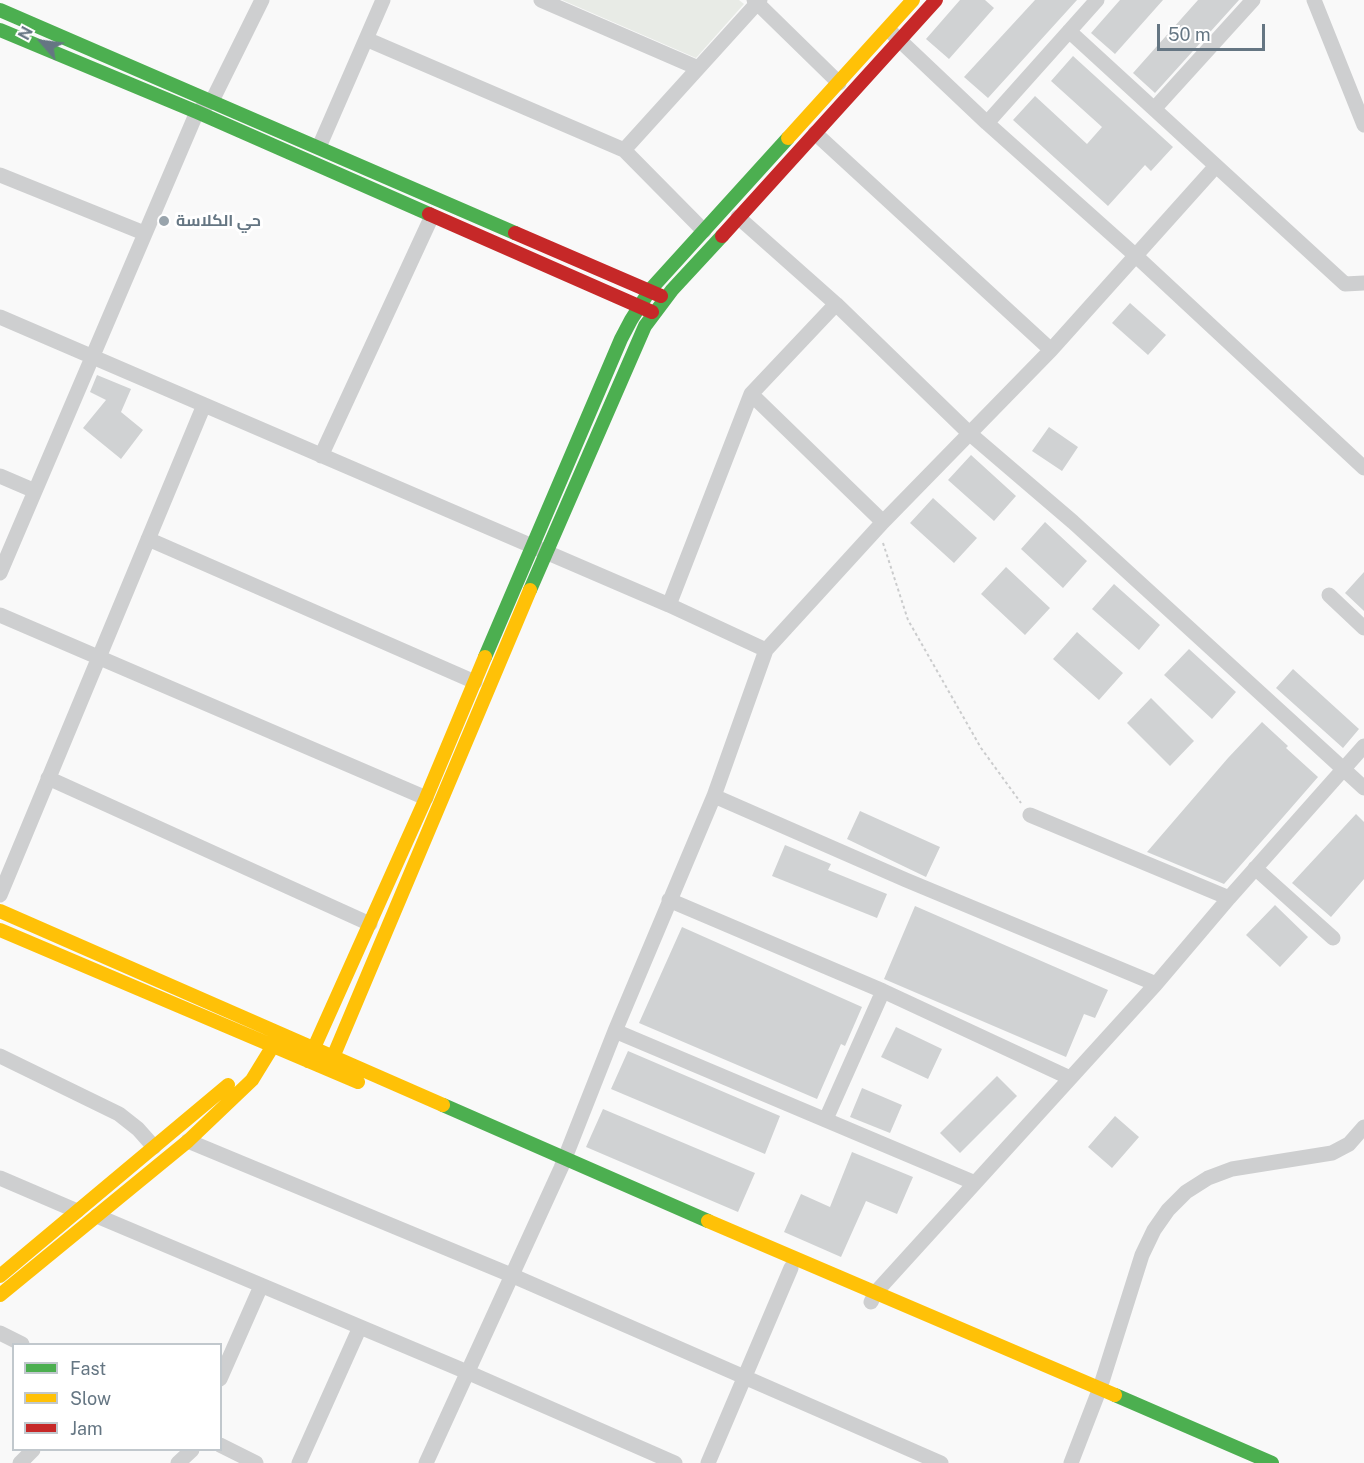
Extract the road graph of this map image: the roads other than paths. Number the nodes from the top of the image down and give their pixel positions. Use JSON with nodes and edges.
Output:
{"nodes":[{"id":1,"x":262,"y":0,"type":"edge"},
{"id":2,"x":383,"y":0,"type":"edge"},
{"id":3,"x":541,"y":0,"type":"edge"},
{"id":4,"x":913,"y":0,"type":"edge"},
{"id":5,"x":1097,"y":0,"type":"edge"},
{"id":6,"x":1253,"y":0,"type":"edge"},
{"id":7,"x":1314,"y":0,"type":"edge"},
{"id":8,"x":757,"y":1,"type":"edge"},
{"id":9,"x":928,"y":3,"type":"edge"},
{"id":10,"x":0,"y":10,"type":"edge"},
{"id":11,"x":888,"y":28,"type":"junction"},
{"id":12,"x":0,"y":30,"type":"edge"},
{"id":13,"x":1069,"y":31,"type":"junction"},
{"id":14,"x":366,"y":39,"type":"junction"},
{"id":15,"x":900,"y":40,"type":"junction"},
{"id":16,"x":698,"y":68,"type":"junction"},
{"id":17,"x":839,"y":83,"type":"junction"},
{"id":18,"x":212,"y":101,"type":"junction"},
{"id":19,"x":1154,"y":109,"type":"junction"},
{"id":20,"x":197,"y":112,"type":"junction"},
{"id":21,"x":987,"y":123,"type":"junction"},
{"id":22,"x":1364,"y":125,"type":"edge"},
{"id":23,"x":815,"y":133,"type":"junction"},
{"id":24,"x":319,"y":147,"type":"junction"},
{"id":25,"x":624,"y":150,"type":"junction"},
{"id":26,"x":1216,"y":166,"type":"junction"},
{"id":27,"x":0,"y":175,"type":"edge"},
{"id":28,"x":432,"y":216,"type":"junction"},
{"id":29,"x":738,"y":218,"type":"junction"},
{"id":30,"x":704,"y":231,"type":"junction"},
{"id":31,"x":144,"y":233,"type":"junction"},
{"id":32,"x":1136,"y":256,"type":"junction"},
{"id":33,"x":1364,"y":283,"type":"edge"},
{"id":34,"x":650,"y":290,"type":"junction"},
{"id":35,"x":665,"y":298,"type":"junction"},
{"id":36,"x":836,"y":304,"type":"junction"},
{"id":37,"x":639,"y":306,"type":"junction"},
{"id":38,"x":653,"y":313,"type":"junction"},
{"id":39,"x":0,"y":317,"type":"edge"},
{"id":40,"x":1051,"y":350,"type":"junction"},
{"id":41,"x":92,"y":358,"type":"junction"},
{"id":42,"x":751,"y":394,"type":"junction"},
{"id":43,"x":204,"y":405,"type":"junction"},
{"id":44,"x":969,"y":433,"type":"junction"},
{"id":45,"x":321,"y":456,"type":"junction"},
{"id":46,"x":1364,"y":468,"type":"edge"},
{"id":47,"x":0,"y":476,"type":"edge"},
{"id":48,"x":35,"y":491,"type":"junction"},
{"id":49,"x":881,"y":525,"type":"junction"},
{"id":50,"x":148,"y":539,"type":"junction"},
{"id":51,"x":531,"y":547,"type":"junction"},
{"id":52,"x":546,"y":553,"type":"junction"},
{"id":53,"x":0,"y":573,"type":"edge"},
{"id":54,"x":1329,"y":595,"type":"dead end"},
{"id":55,"x":669,"y":605,"type":"junction"},
{"id":56,"x":0,"y":615,"type":"edge"},
{"id":57,"x":1364,"y":628,"type":"edge"},
{"id":58,"x":766,"y":650,"type":"junction"},
{"id":59,"x":98,"y":657,"type":"junction"},
{"id":60,"x":475,"y":682,"type":"junction"},
{"id":61,"x":1364,"y":746,"type":"edge"},
{"id":62,"x":1343,"y":769,"type":"junction"},
{"id":63,"x":48,"y":778,"type":"junction"},
{"id":64,"x":1364,"y":788,"type":"edge"},
{"id":65,"x":714,"y":796,"type":"junction"},
{"id":66,"x":426,"y":798,"type":"junction"},
{"id":67,"x":1030,"y":815,"type":"road end"},
{"id":68,"x":1255,"y":868,"type":"junction"},
{"id":69,"x":0,"y":895,"type":"edge"},
{"id":70,"x":1229,"y":898,"type":"junction"},
{"id":71,"x":669,"y":900,"type":"junction"},
{"id":72,"x":0,"y":911,"type":"edge"},
{"id":73,"x":370,"y":924,"type":"junction"},
{"id":74,"x":0,"y":930,"type":"edge"},
{"id":75,"x":1333,"y":938,"type":"dead end"},
{"id":76,"x":1156,"y":984,"type":"junction"},
{"id":77,"x":883,"y":991,"type":"junction"},
{"id":78,"x":615,"y":1030,"type":"junction"},
{"id":79,"x":281,"y":1033,"type":"junction"},
{"id":80,"x":274,"y":1047,"type":"junction"},
{"id":81,"x":314,"y":1047,"type":"junction"},
{"id":82,"x":0,"y":1056,"type":"edge"},
{"id":83,"x":333,"y":1056,"type":"junction"},
{"id":84,"x":308,"y":1061,"type":"junction"},
{"id":85,"x":259,"y":1067,"type":"junction"},
{"id":86,"x":327,"y":1069,"type":"junction"},
{"id":87,"x":1070,"y":1078,"type":"junction"},
{"id":88,"x":826,"y":1119,"type":"junction"},
{"id":89,"x":1364,"y":1127,"type":"edge"},
{"id":90,"x":188,"y":1141,"type":"junction"},
{"id":91,"x":154,"y":1147,"type":"junction"},
{"id":92,"x":562,"y":1164,"type":"junction"},
{"id":93,"x":0,"y":1178,"type":"edge"},
{"id":94,"x":975,"y":1183,"type":"junction"},
{"id":95,"x":77,"y":1211,"type":"junction"},
{"id":96,"x":97,"y":1216,"type":"junction"},
{"id":97,"x":791,"y":1268,"type":"junction"},
{"id":98,"x":511,"y":1275,"type":"junction"},
{"id":99,"x":0,"y":1276,"type":"edge"},
{"id":100,"x":261,"y":1286,"type":"junction"},
{"id":101,"x":0,"y":1295,"type":"edge"},
{"id":102,"x":874,"y":1297,"type":"junction"},
{"id":103,"x":360,"y":1327,"type":"junction"},
{"id":104,"x":0,"y":1333,"type":"edge"},
{"id":105,"x":20,"y":1343,"type":"edge"},
{"id":106,"x":467,"y":1372,"type":"junction"},
{"id":107,"x":222,"y":1374,"type":"edge"},
{"id":108,"x":744,"y":1378,"type":"junction"},
{"id":109,"x":1098,"y":1393,"type":"junction"},
{"id":110,"x":222,"y":1446,"type":"edge"},
{"id":111,"x":31,"y":1451,"type":"edge"},
{"id":112,"x":190,"y":1451,"type":"edge"},
{"id":113,"x":20,"y":1463,"type":"edge"},
{"id":114,"x":178,"y":1463,"type":"edge"},
{"id":115,"x":256,"y":1463,"type":"edge"},
{"id":116,"x":299,"y":1463,"type":"edge"},
{"id":117,"x":426,"y":1463,"type":"edge"},
{"id":118,"x":675,"y":1463,"type":"edge"},
{"id":119,"x":708,"y":1463,"type":"edge"},
{"id":120,"x":941,"y":1463,"type":"edge"},
{"id":121,"x":1071,"y":1463,"type":"edge"},
{"id":122,"x":1249,"y":1463,"type":"edge"},
{"id":123,"x":1272,"y":1463,"type":"edge"}],
"edges":[{"from":1,"to":18,"type":"street"},
{"from":2,"to":14,"type":"street"},
{"from":3,"to":16,"type":"street"},
{"from":4,"to":11,"type":"street"},
{"from":5,"to":13,"type":"street"},
{"from":6,"to":19,"type":"street"},
{"from":7,"to":22,"type":"street"},
{"from":8,"to":16,"type":"street"},
{"from":8,"to":17,"type":"street"},
{"from":9,"to":15,"type":"street"},
{"from":10,"to":18,"type":"street"},
{"from":11,"to":15,"type":"street"},
{"from":11,"to":17,"type":"street"},
{"from":12,"to":20,"type":"street"},
{"from":13,"to":19,"type":"street"},
{"from":13,"to":21,"type":"street"},
{"from":14,"to":24,"type":"street"},
{"from":14,"to":25,"type":"street"},
{"from":15,"to":21,"type":"street"},
{"from":15,"to":23,"type":"street"},
{"from":16,"to":25,"type":"street"},
{"from":17,"to":30,"type":"street"},
{"from":18,"to":20,"type":"street"},
{"from":18,"to":24,"type":"street"},
{"from":19,"to":26,"type":"street"},
{"from":20,"to":28,"type":"street"},
{"from":20,"to":31,"type":"street"},
{"from":21,"to":32,"type":"street"},
{"from":23,"to":29,"type":"street"},
{"from":23,"to":40,"type":"street"},
{"from":24,"to":34,"type":"street"},
{"from":25,"to":30,"type":"street"},
{"from":26,"to":32,"type":"street"},
{"from":26,"to":33,"type":"street"},
{"from":27,"to":31,"type":"street"},
{"from":28,"to":37,"type":"street"},
{"from":28,"to":45,"type":"street"},
{"from":29,"to":35,"type":"street"},
{"from":29,"to":36,"type":"street"},
{"from":30,"to":34,"type":"street"},
{"from":31,"to":41,"type":"street"},
{"from":32,"to":40,"type":"street"},
{"from":32,"to":46,"type":"street"},
{"from":34,"to":35,"type":"street"},
{"from":34,"to":37,"type":"street"},
{"from":35,"to":38,"type":"street"},
{"from":36,"to":42,"type":"street"},
{"from":36,"to":44,"type":"street"},
{"from":37,"to":38,"type":"street"},
{"from":37,"to":51,"type":"street"},
{"from":38,"to":52,"type":"street"},
{"from":39,"to":41,"type":"street"},
{"from":40,"to":44,"type":"street"},
{"from":41,"to":43,"type":"street"},
{"from":41,"to":48,"type":"street"},
{"from":42,"to":49,"type":"street"},
{"from":42,"to":55,"type":"street"},
{"from":43,"to":45,"type":"street"},
{"from":43,"to":50,"type":"street"},
{"from":44,"to":49,"type":"street"},
{"from":44,"to":62,"type":"street"},
{"from":45,"to":51,"type":"street"},
{"from":47,"to":48,"type":"street"},
{"from":48,"to":53,"type":"street"},
{"from":49,"to":58,"type":"street"},
{"from":50,"to":59,"type":"street"},
{"from":50,"to":60,"type":"street"},
{"from":51,"to":52,"type":"street"},
{"from":51,"to":60,"type":"street"},
{"from":52,"to":55,"type":"street"},
{"from":52,"to":83,"type":"street"},
{"from":54,"to":57,"type":"street"},
{"from":55,"to":58,"type":"street"},
{"from":56,"to":59,"type":"street"},
{"from":58,"to":65,"type":"street"},
{"from":59,"to":63,"type":"street"},
{"from":59,"to":66,"type":"street"},
{"from":60,"to":66,"type":"street"},
{"from":61,"to":62,"type":"street"},
{"from":62,"to":64,"type":"street"},
{"from":62,"to":68,"type":"street"},
{"from":63,"to":69,"type":"street"},
{"from":63,"to":73,"type":"street"},
{"from":65,"to":71,"type":"street"},
{"from":65,"to":76,"type":"street"},
{"from":66,"to":73,"type":"street"},
{"from":67,"to":70,"type":"street"},
{"from":68,"to":70,"type":"street"},
{"from":68,"to":75,"type":"street"},
{"from":70,"to":76,"type":"street"},
{"from":71,"to":77,"type":"street"},
{"from":71,"to":78,"type":"street"},
{"from":72,"to":79,"type":"street"},
{"from":73,"to":81,"type":"street"},
{"from":74,"to":80,"type":"street"},
{"from":76,"to":87,"type":"street"},
{"from":77,"to":87,"type":"street"},
{"from":77,"to":88,"type":"street"},
{"from":78,"to":88,"type":"street"},
{"from":78,"to":92,"type":"street"},
{"from":79,"to":80,"type":"street"},
{"from":79,"to":81,"type":"street"},
{"from":80,"to":84,"type":"street"},
{"from":80,"to":85,"type":"street"},
{"from":81,"to":83,"type":"street"},
{"from":81,"to":84,"type":"street"},
{"from":82,"to":91,"type":"street"},
{"from":83,"to":86,"type":"street"},
{"from":83,"to":92,"type":"street"},
{"from":84,"to":86,"type":"street"},
{"from":85,"to":90,"type":"street"},
{"from":85,"to":91,"type":"street"},
{"from":86,"to":92,"type":"street"},
{"from":87,"to":94,"type":"street"},
{"from":88,"to":94,"type":"street"},
{"from":89,"to":109,"type":"street"},
{"from":90,"to":96,"type":"street"},
{"from":90,"to":98,"type":"street"},
{"from":91,"to":95,"type":"street"},
{"from":92,"to":97,"type":"street"},
{"from":92,"to":98,"type":"street"},
{"from":92,"to":102,"type":"street"},
{"from":93,"to":95,"type":"street"},
{"from":94,"to":102,"type":"street"},
{"from":95,"to":99,"type":"street"},
{"from":96,"to":100,"type":"street"},
{"from":96,"to":101,"type":"street"},
{"from":97,"to":102,"type":"street"},
{"from":97,"to":108,"type":"street"},
{"from":98,"to":106,"type":"street"},
{"from":98,"to":108,"type":"street"},
{"from":100,"to":103,"type":"street"},
{"from":100,"to":107,"type":"street"},
{"from":102,"to":109,"type":"street"},
{"from":103,"to":106,"type":"street"},
{"from":103,"to":116,"type":"street"},
{"from":104,"to":105,"type":"street"},
{"from":106,"to":117,"type":"street"},
{"from":106,"to":118,"type":"street"},
{"from":108,"to":119,"type":"street"},
{"from":108,"to":120,"type":"street"},
{"from":109,"to":121,"type":"street"},
{"from":109,"to":122,"type":"street"},
{"from":109,"to":123,"type":"street"},
{"from":110,"to":115,"type":"street"},
{"from":111,"to":113,"type":"street"},
{"from":112,"to":114,"type":"street"}]}
